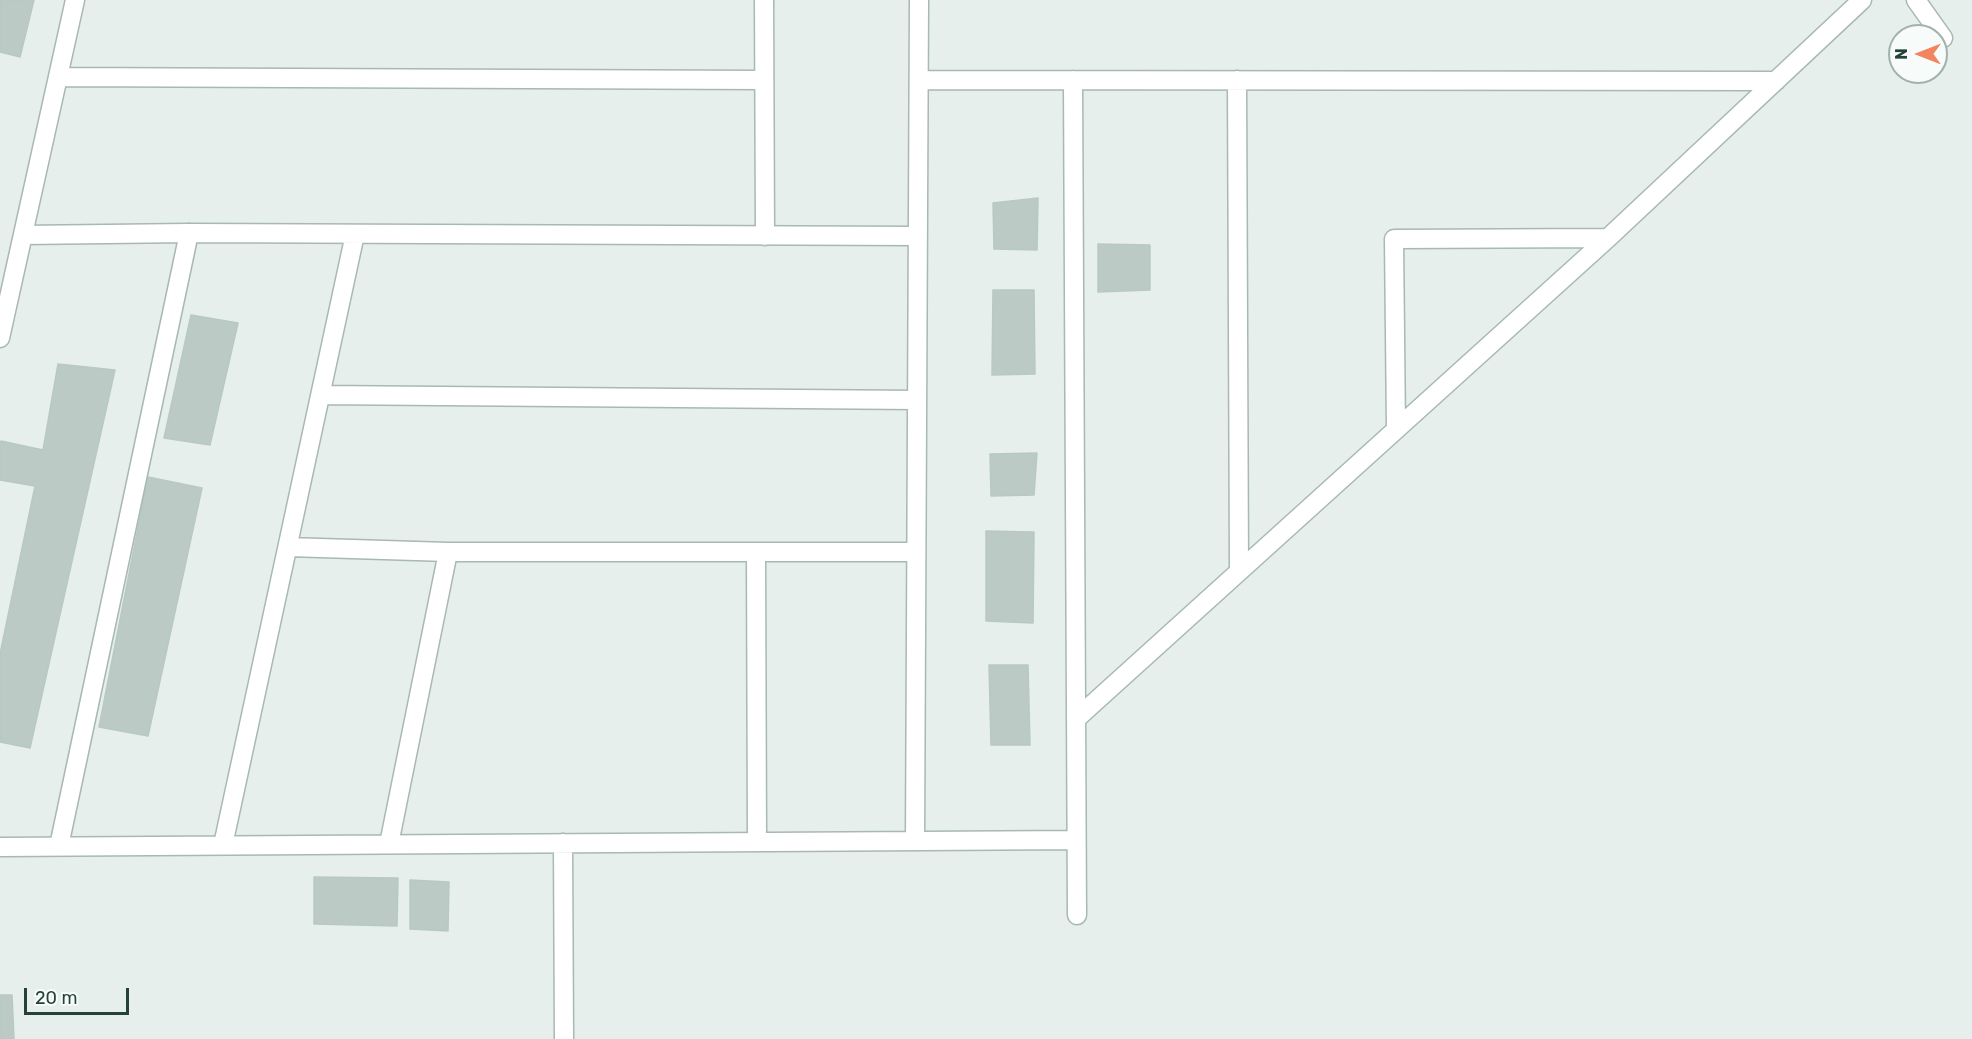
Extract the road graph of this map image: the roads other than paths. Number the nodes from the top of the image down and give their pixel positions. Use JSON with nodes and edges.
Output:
{"nodes":[{"id":1,"x":75,"y":0,"type":"edge"},
{"id":2,"x":764,"y":0,"type":"edge"},
{"id":3,"x":919,"y":0,"type":"edge"},
{"id":4,"x":1862,"y":0,"type":"edge"},
{"id":5,"x":1916,"y":0,"type":"edge"},
{"id":6,"x":1933,"y":24,"type":"edge"},
{"id":7,"x":58,"y":77,"type":"junction"},
{"id":8,"x":764,"y":80,"type":"junction"},
{"id":9,"x":919,"y":80,"type":"junction"},
{"id":10,"x":1073,"y":80,"type":"junction"},
{"id":11,"x":1237,"y":80,"type":"junction"},
{"id":12,"x":1776,"y":81,"type":"junction"},
{"id":13,"x":189,"y":233,"type":"junction"},
{"id":14,"x":355,"y":234,"type":"junction"},
{"id":15,"x":23,"y":235,"type":"junction"},
{"id":16,"x":765,"y":236,"type":"junction"},
{"id":17,"x":918,"y":236,"type":"junction"},
{"id":18,"x":1608,"y":238,"type":"junction"},
{"id":19,"x":0,"y":338,"type":"edge"},
{"id":20,"x":321,"y":395,"type":"junction"},
{"id":21,"x":917,"y":400,"type":"junction"},
{"id":22,"x":1396,"y":430,"type":"junction"},
{"id":23,"x":288,"y":547,"type":"junction"},
{"id":24,"x":448,"y":552,"type":"junction"},
{"id":25,"x":756,"y":552,"type":"junction"},
{"id":26,"x":916,"y":552,"type":"junction"},
{"id":27,"x":1239,"y":571,"type":"junction"},
{"id":28,"x":1076,"y":719,"type":"junction"},
{"id":29,"x":1076,"y":840,"type":"junction"},
{"id":30,"x":915,"y":841,"type":"junction"},
{"id":31,"x":757,"y":842,"type":"junction"},
{"id":32,"x":563,"y":843,"type":"junction"},
{"id":33,"x":389,"y":844,"type":"junction"},
{"id":34,"x":223,"y":845,"type":"junction"},
{"id":35,"x":59,"y":846,"type":"junction"},
{"id":36,"x":0,"y":847,"type":"edge"},
{"id":37,"x":1077,"y":915,"type":"dead end"},
{"id":38,"x":564,"y":1039,"type":"edge"}],
"edges":[{"from":1,"to":7,"type":"street"},
{"from":2,"to":8,"type":"street"},
{"from":3,"to":9,"type":"street"},
{"from":4,"to":12,"type":"street"},
{"from":5,"to":6,"type":"street"},
{"from":7,"to":8,"type":"street"},
{"from":7,"to":15,"type":"street"},
{"from":8,"to":16,"type":"street"},
{"from":9,"to":10,"type":"street"},
{"from":9,"to":17,"type":"street"},
{"from":10,"to":11,"type":"street"},
{"from":10,"to":28,"type":"street"},
{"from":11,"to":12,"type":"street"},
{"from":11,"to":27,"type":"street"},
{"from":12,"to":18,"type":"street"},
{"from":13,"to":14,"type":"street"},
{"from":13,"to":15,"type":"street"},
{"from":13,"to":35,"type":"street"},
{"from":14,"to":16,"type":"street"},
{"from":14,"to":20,"type":"street"},
{"from":15,"to":19,"type":"street"},
{"from":16,"to":17,"type":"street"},
{"from":17,"to":21,"type":"street"},
{"from":18,"to":22,"type":"street"},
{"from":18,"to":22,"type":"street"},
{"from":20,"to":21,"type":"street"},
{"from":20,"to":23,"type":"street"},
{"from":21,"to":26,"type":"street"},
{"from":22,"to":27,"type":"street"},
{"from":23,"to":24,"type":"street"},
{"from":23,"to":34,"type":"street"},
{"from":24,"to":25,"type":"street"},
{"from":24,"to":33,"type":"street"},
{"from":25,"to":26,"type":"street"},
{"from":25,"to":31,"type":"street"},
{"from":26,"to":30,"type":"street"},
{"from":27,"to":28,"type":"street"},
{"from":28,"to":29,"type":"street"},
{"from":29,"to":30,"type":"street"},
{"from":29,"to":37,"type":"street"},
{"from":30,"to":31,"type":"street"},
{"from":31,"to":32,"type":"street"},
{"from":32,"to":33,"type":"street"},
{"from":32,"to":38,"type":"street"},
{"from":33,"to":34,"type":"street"},
{"from":34,"to":35,"type":"street"},
{"from":35,"to":36,"type":"street"}]}
